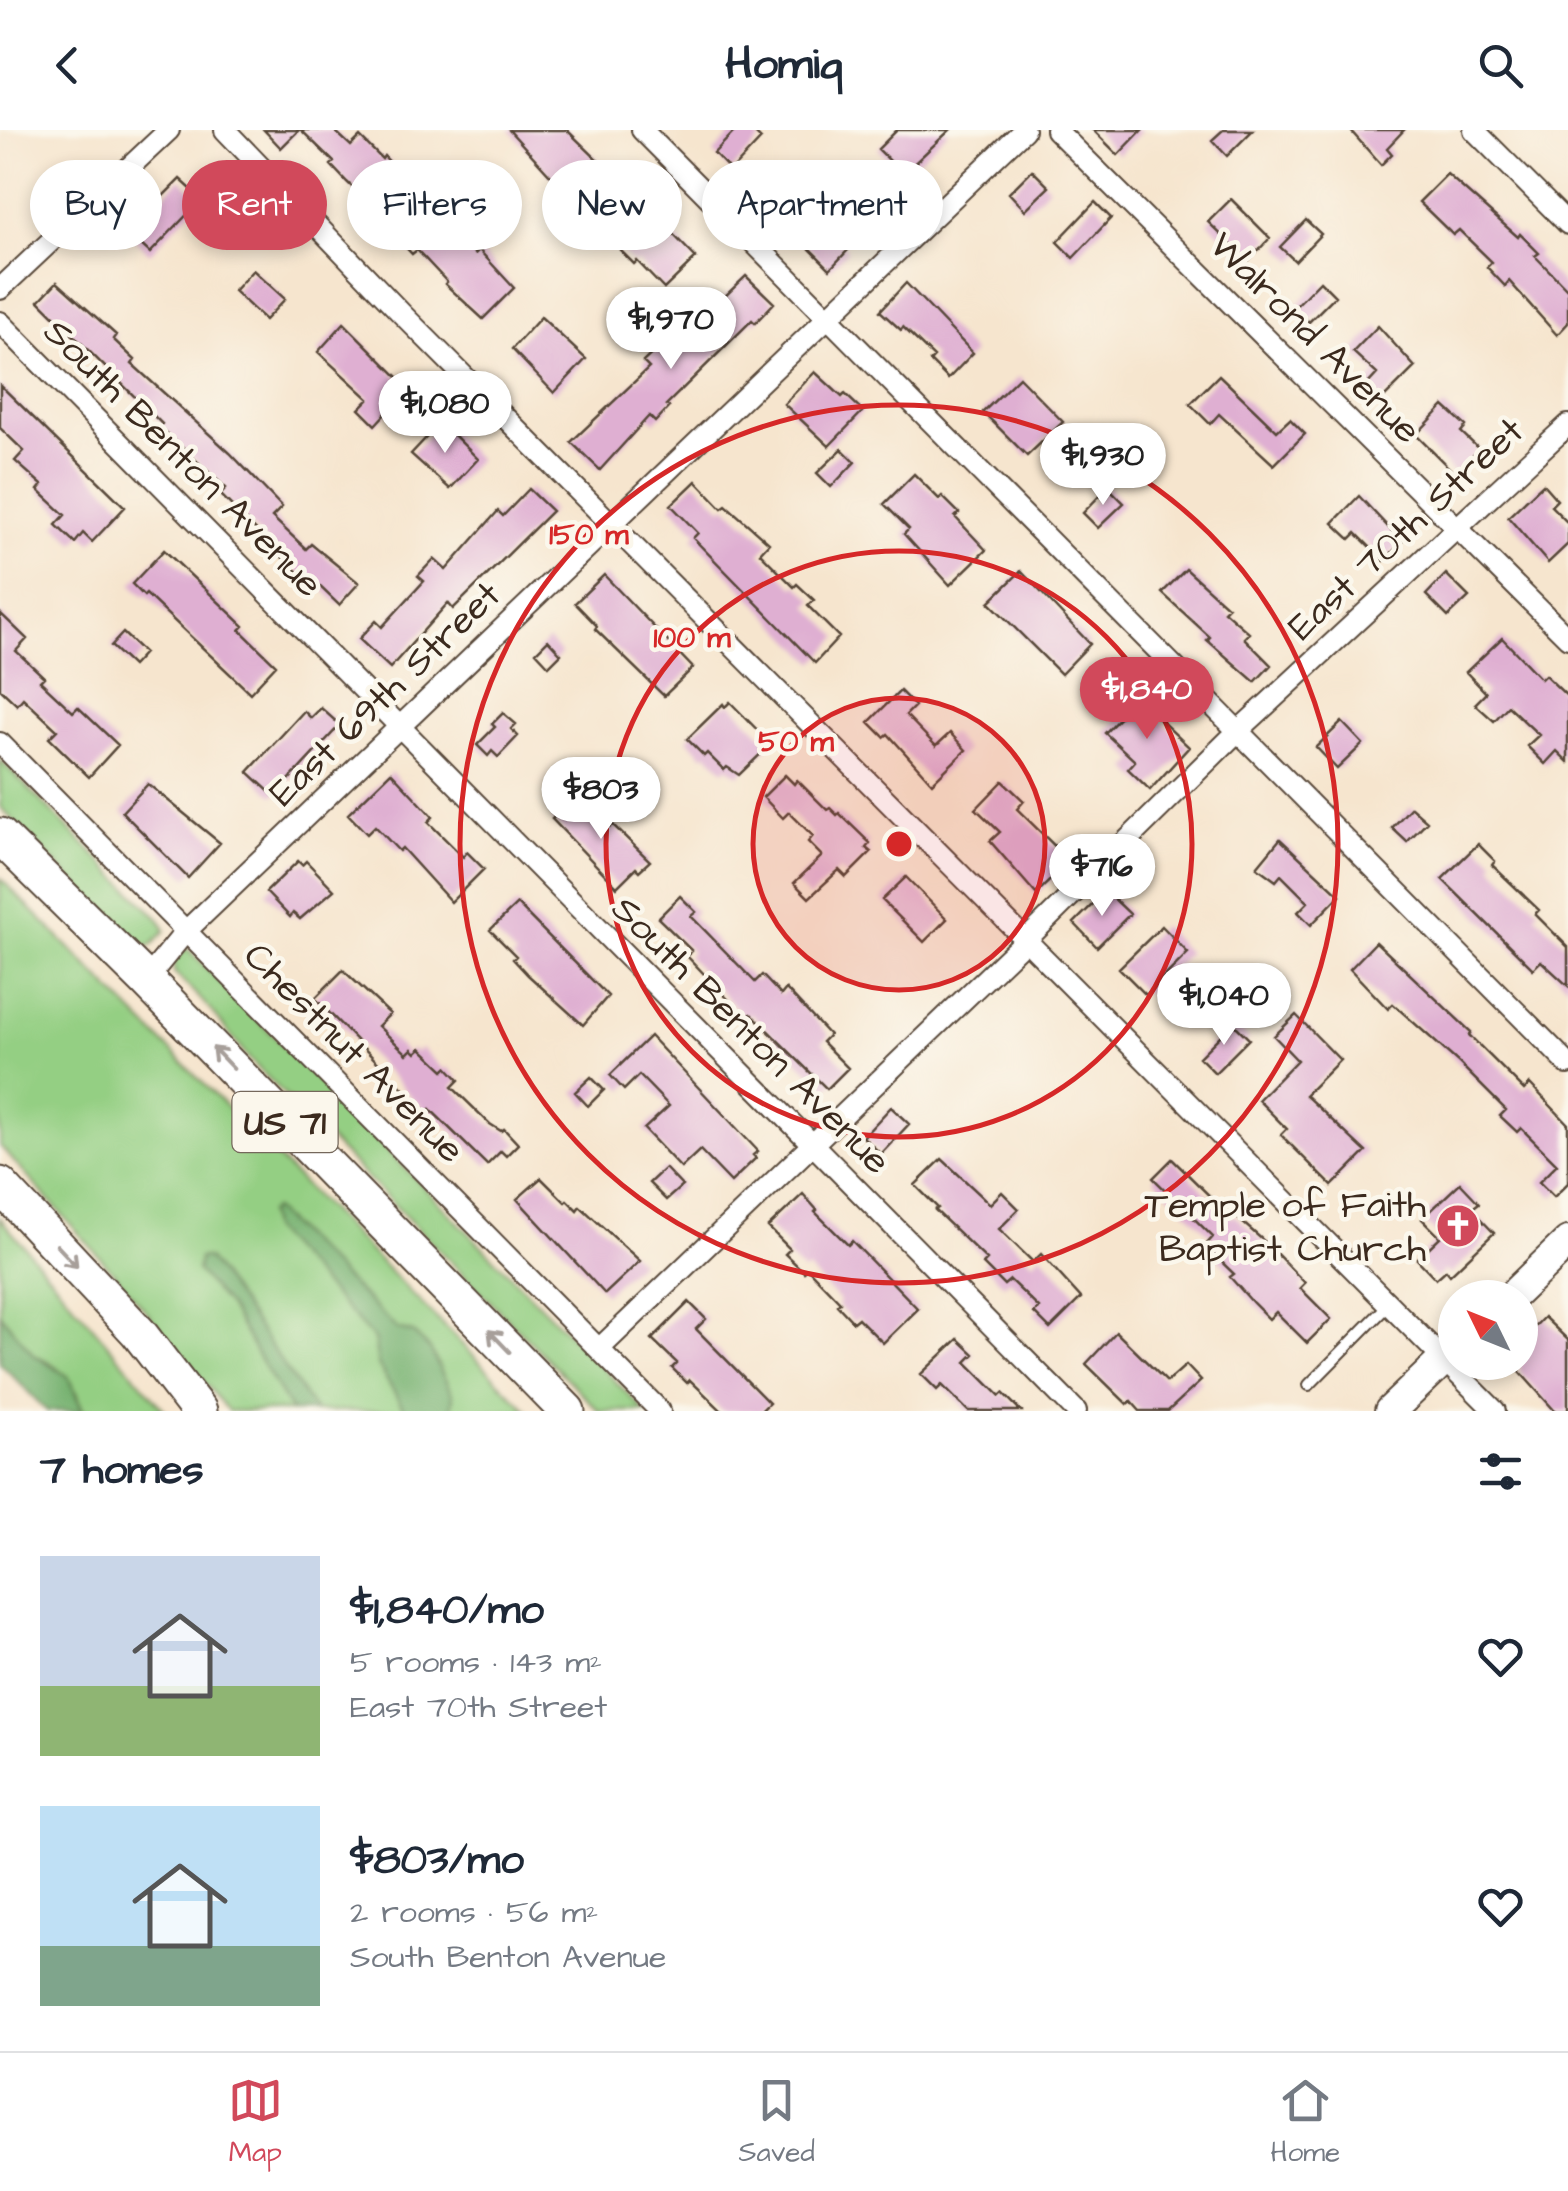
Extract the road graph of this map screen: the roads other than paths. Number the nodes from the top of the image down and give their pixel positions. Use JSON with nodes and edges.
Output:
{"nodes":[{"id":1,"x":169,"y":130,"type":"edge"},
{"id":2,"x":225,"y":130,"type":"edge"},
{"id":3,"x":642,"y":130,"type":"edge"},
{"id":4,"x":1024,"y":130,"type":"edge"},
{"id":5,"x":1056,"y":130,"type":"edge"},
{"id":6,"x":1474,"y":130,"type":"edge"},
{"id":7,"x":1568,"y":224,"type":"edge"},
{"id":8,"x":0,"y":289,"type":"edge"},
{"id":9,"x":828,"y":317,"type":"junction"},
{"id":10,"x":0,"y":322,"type":"edge"},
{"id":11,"x":1568,"y":425,"type":"edge"},
{"id":12,"x":612,"y":522,"type":"junction"},
{"id":13,"x":1458,"y":526,"type":"junction"},
{"id":14,"x":1568,"y":638,"type":"edge"},
{"id":15,"x":401,"y":726,"type":"junction"},
{"id":16,"x":1238,"y":731,"type":"junction"},
{"id":17,"x":0,"y":743,"type":"edge"},
{"id":18,"x":0,"y":836,"type":"edge"},
{"id":19,"x":186,"y":930,"type":"junction"},
{"id":20,"x":1028,"y":938,"type":"junction"},
{"id":21,"x":146,"y":980,"type":"junction"},
{"id":22,"x":1568,"y":1064,"type":"edge"},
{"id":23,"x":812,"y":1146,"type":"junction"},
{"id":24,"x":0,"y":1185,"type":"edge"},
{"id":25,"x":1568,"y":1242,"type":"edge"},
{"id":26,"x":1529,"y":1280,"type":"edge"},
{"id":27,"x":1389,"y":1304,"type":"junction"},
{"id":28,"x":1438,"y":1345,"type":"edge"},
{"id":29,"x":600,"y":1348,"type":"junction"},
{"id":30,"x":1438,"y":1366,"type":"edge"},
{"id":31,"x":1470,"y":1380,"type":"edge"},
{"id":32,"x":1309,"y":1385,"type":"dead end"},
{"id":33,"x":199,"y":1411,"type":"edge"},
{"id":34,"x":567,"y":1411,"type":"edge"},
{"id":35,"x":660,"y":1411,"type":"edge"},
{"id":36,"x":1076,"y":1411,"type":"edge"},
{"id":37,"x":1390,"y":1411,"type":"edge"},
{"id":38,"x":1495,"y":1411,"type":"edge"}],
"edges":[{"from":1,"to":8,"type":"street"},
{"from":2,"to":12,"type":"street"},
{"from":3,"to":9,"type":"street"},
{"from":4,"to":9,"type":"street","name":"East 69th Street"},
{"from":5,"to":13,"type":"street","name":"Walrond Avenue"},
{"from":6,"to":7,"type":"street"},
{"from":9,"to":12,"type":"street","name":"East 69th Street"},
{"from":9,"to":16,"type":"street"},
{"from":10,"to":15,"type":"street","name":"South Benton Avenue"},
{"from":11,"to":13,"type":"street","name":"East 70th Street"},
{"from":12,"to":15,"type":"street","name":"East 69th Street"},
{"from":12,"to":20,"type":"street"},
{"from":13,"to":14,"type":"street","name":"Walrond Avenue"},
{"from":13,"to":16,"type":"street","name":"East 70th Street"},
{"from":15,"to":19,"type":"street","name":"East 69th Street"},
{"from":15,"to":23,"type":"street","name":"South Benton Avenue"},
{"from":16,"to":20,"type":"street","name":"East 70th Street"},
{"from":16,"to":22,"type":"street"},
{"from":17,"to":19,"type":"street","name":"Chestnut Avenue"},
{"from":18,"to":21,"type":"highway","number":"US 71"},
{"from":19,"to":21,"type":"street","name":"East 69th Street"},
{"from":19,"to":29,"type":"street","name":"Chestnut Avenue"},
{"from":20,"to":23,"type":"street","name":"East 70th Street"},
{"from":20,"to":27,"type":"street"},
{"from":34,"to":21,"type":"highway","number":"US 71","one_way":true},
{"from":23,"to":29,"type":"street","name":"East 70th Street"},
{"from":23,"to":36,"type":"street","name":"South Benton Avenue"},
{"from":24,"to":33,"type":"highway","one_way":true},
{"from":25,"to":26,"type":"main road"},
{"from":27,"to":28,"type":"street"},
{"from":27,"to":32,"type":"lane"},
{"from":29,"to":35,"type":"street","name":"Chestnut Avenue"},
{"from":30,"to":37,"type":"main road"},
{"from":31,"to":38,"type":"street"}]}
